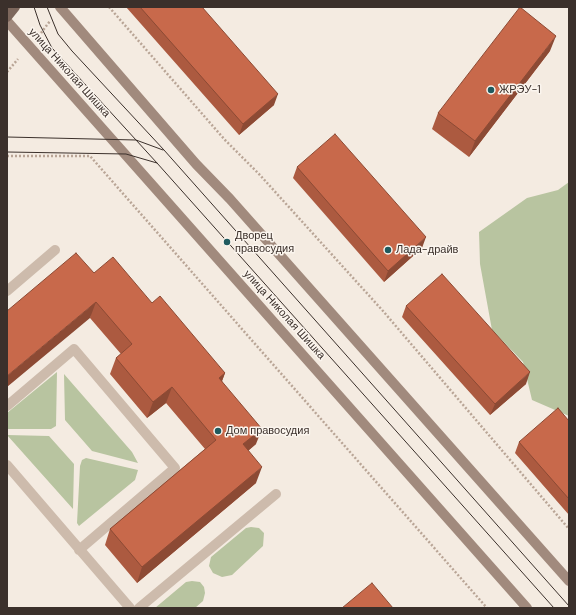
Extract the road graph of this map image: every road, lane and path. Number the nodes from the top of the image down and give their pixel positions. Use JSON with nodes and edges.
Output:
{"nodes":[{"id":1,"x":15,"y":7,"type":"edge"},
{"id":2,"x":60,"y":7,"type":"edge"},
{"id":3,"x":109,"y":7,"type":"edge"},
{"id":4,"x":7,"y":17,"type":"edge"},
{"id":5,"x":7,"y":21,"type":"edge"},
{"id":6,"x":7,"y":156,"type":"edge"},
{"id":7,"x":55,"y":250,"type":"dead end"},
{"id":8,"x":7,"y":291,"type":"edge"},
{"id":9,"x":7,"y":406,"type":"edge"},
{"id":10,"x":7,"y":465,"type":"edge"},
{"id":11,"x":276,"y":494,"type":"dead end"},
{"id":12,"x":569,"y":529,"type":"edge"},
{"id":13,"x":79,"y":550,"type":"junction"},
{"id":14,"x":569,"y":581,"type":"edge"},
{"id":15,"x":130,"y":608,"type":"edge"},
{"id":16,"x":140,"y":608,"type":"edge"},
{"id":17,"x":487,"y":608,"type":"edge"},
{"id":18,"x":527,"y":608,"type":"edge"}],
"edges":[{"from":1,"to":4,"type":"main road"},
{"from":2,"to":14,"type":"main road"},
{"from":3,"to":12,"type":"path"},
{"from":5,"to":18,"type":"main road","name":"улица Николая Шишка"},
{"from":6,"to":17,"type":"path"},
{"from":7,"to":8,"type":"lane"},
{"from":9,"to":13,"type":"lane"},
{"from":10,"to":13,"type":"lane"},
{"from":11,"to":16,"type":"lane"},
{"from":13,"to":15,"type":"lane"}]}
